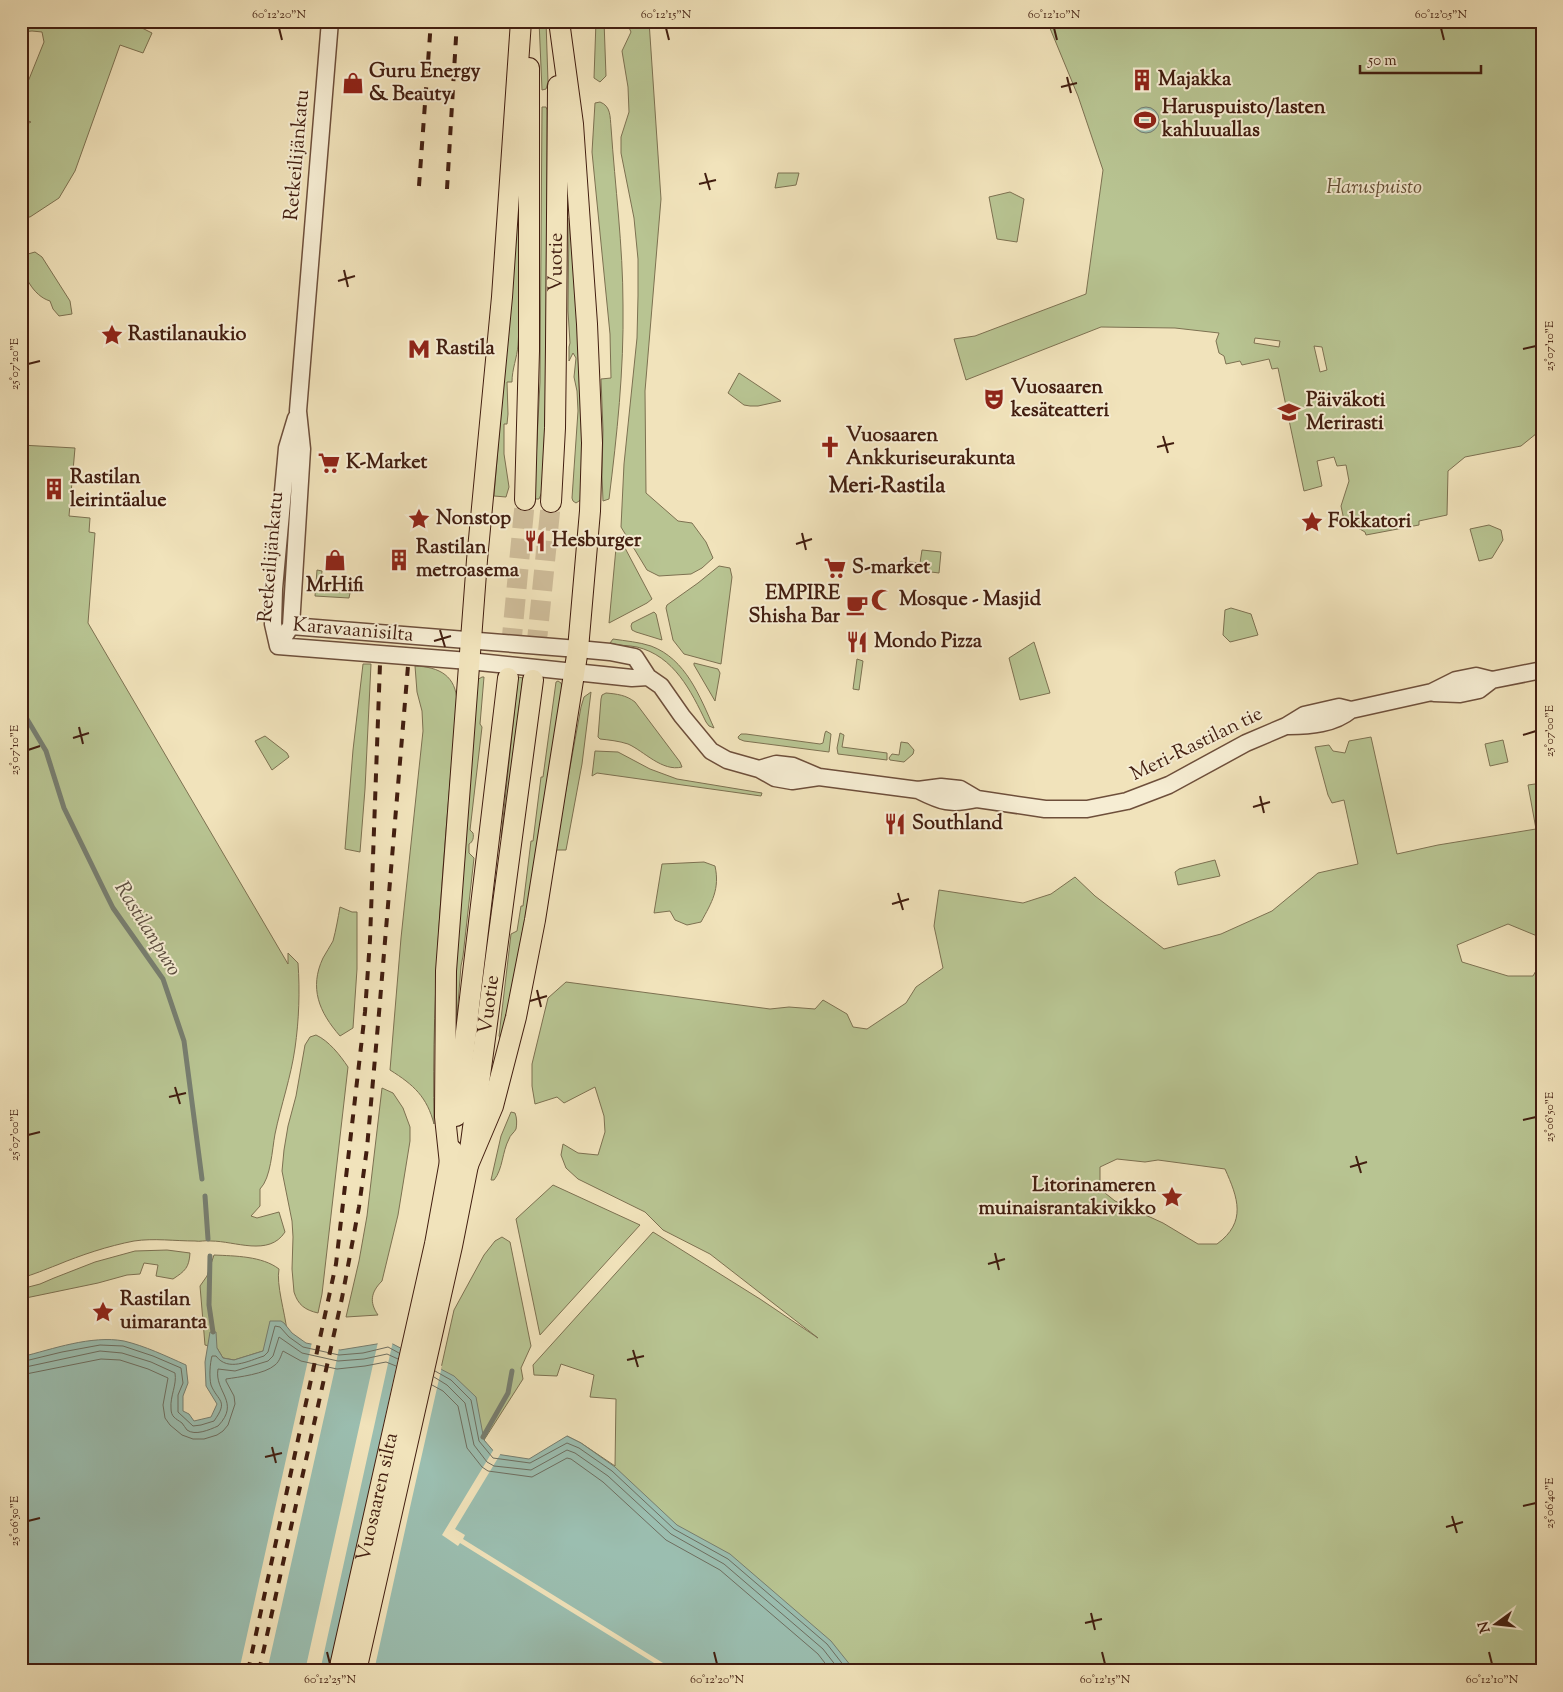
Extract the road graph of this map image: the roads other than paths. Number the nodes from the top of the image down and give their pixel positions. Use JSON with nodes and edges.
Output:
{"nodes":[{"id":1,"x":330,"y":21,"type":"edge"},
{"id":2,"x":521,"y":21,"type":"edge"},
{"id":3,"x":527,"y":21,"type":"edge"},
{"id":4,"x":558,"y":21,"type":"edge"},
{"id":5,"x":298,"y":411,"type":"junction"},
{"id":6,"x":525,"y":500,"type":"tunnel mouth"},
{"id":7,"x":551,"y":502,"type":"tunnel mouth"},
{"id":8,"x":291,"y":626,"type":"junction"},
{"id":9,"x":470,"y":641,"type":"junction"},
{"id":10,"x":278,"y":646,"type":"junction"},
{"id":11,"x":578,"y":649,"type":"junction"},
{"id":12,"x":469,"y":661,"type":"junction"},
{"id":13,"x":1542,"y":670,"type":"edge"},
{"id":14,"x":574,"y":671,"type":"junction"},
{"id":15,"x":648,"y":677,"type":"junction"},
{"id":16,"x":508,"y":678,"type":"tunnel mouth"},
{"id":17,"x":533,"y":680,"type":"tunnel mouth"},
{"id":18,"x":459,"y":1164,"type":"junction"},
{"id":19,"x":425,"y":1326,"type":"junction"},
{"id":20,"x":339,"y":1671,"type":"edge"},
{"id":21,"x":356,"y":1671,"type":"edge"}],
"edges":[{"from":1,"to":5,"type":"street","name":"Retkeilijänkatu"},
{"from":2,"to":9,"type":"main road"},
{"from":3,"to":6,"type":"main road","name":"Vuotie"},
{"from":4,"to":7,"type":"main road","name":"Vuotie"},
{"from":4,"to":11,"type":"main road"},
{"from":5,"to":8,"type":"street","name":"Retkeilijänkatu"},
{"from":5,"to":10,"type":"street","name":"Retkeilijänkatu"},
{"from":8,"to":9,"type":"street","name":"Karavaanisilta"},
{"from":8,"to":10,"type":"street","name":"Retkeilijänkatu"},
{"from":9,"to":11,"type":"street","name":"Karavaanisilta"},
{"from":9,"to":12,"type":"main road"},
{"from":10,"to":12,"type":"street","name":"Karavaanisilta"},
{"from":11,"to":14,"type":"main road"},
{"from":11,"to":15,"type":"street","name":"Meri-Rastilan tie"},
{"from":12,"to":14,"type":"street","name":"Karavaanisilta"},
{"from":12,"to":18,"type":"main road"},
{"from":13,"to":15,"type":"street","name":"Meri-Rastilan tie"},
{"from":14,"to":15,"type":"street"},
{"from":14,"to":18,"type":"main road"},
{"from":16,"to":18,"type":"main road","name":"Vuotie"},
{"from":17,"to":18,"type":"main road","name":"Vuotie"},
{"from":18,"to":19,"type":"main road","name":"Vuotie"},
{"from":19,"to":20,"type":"main road","name":"Vuosaaren silta"},
{"from":19,"to":21,"type":"main road","name":"Vuosaaren silta"}]}
